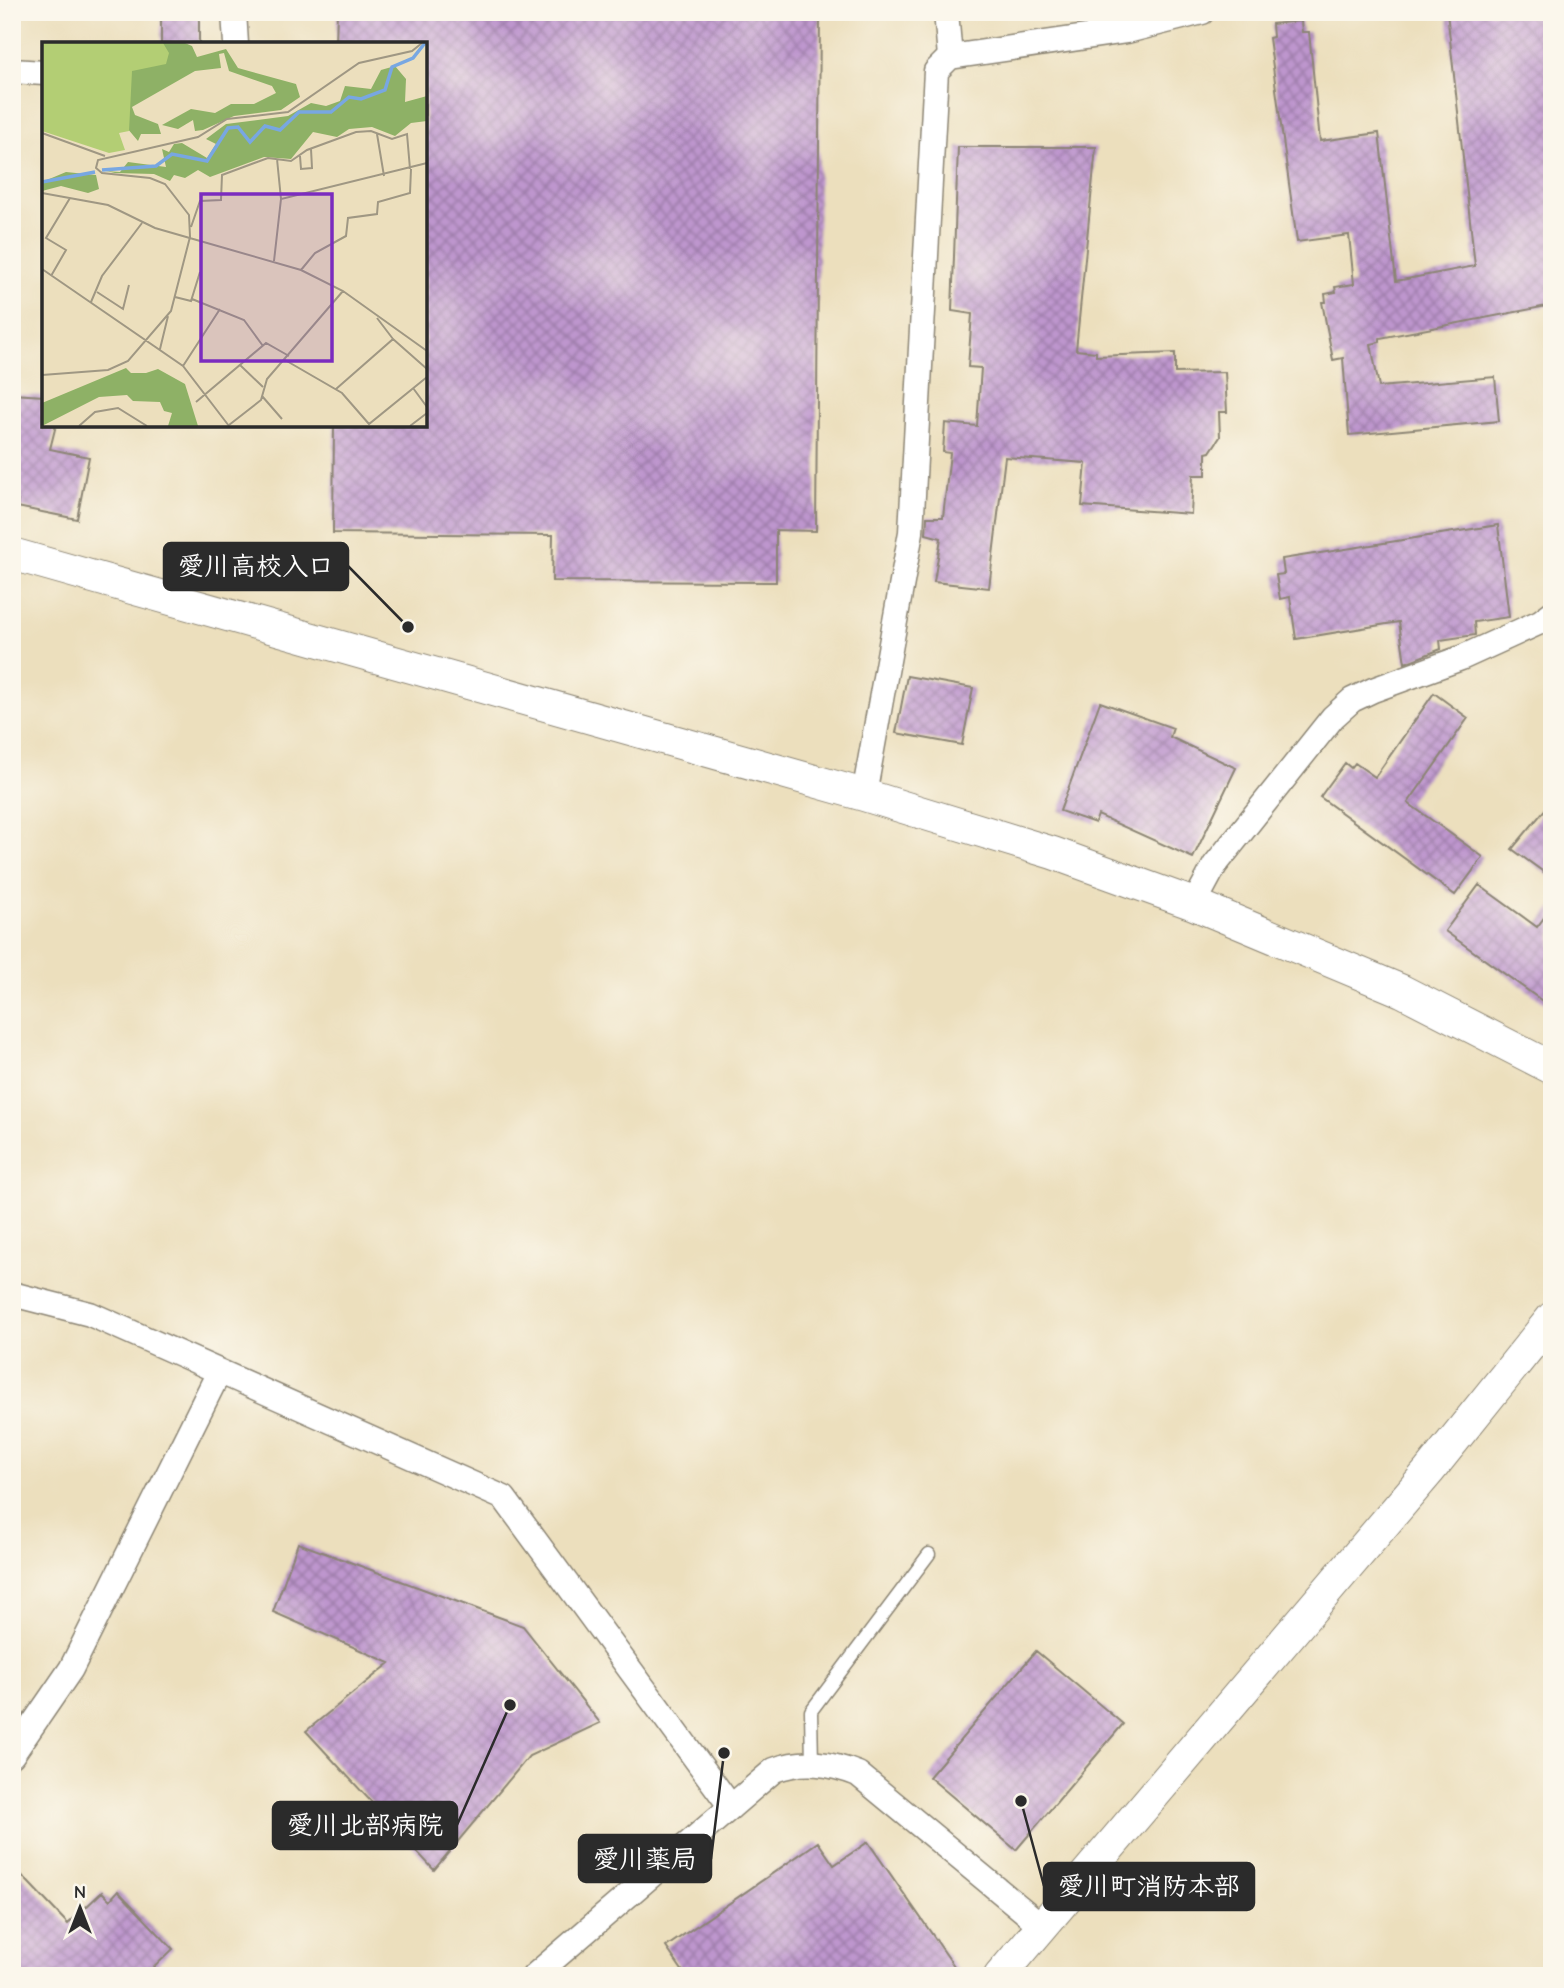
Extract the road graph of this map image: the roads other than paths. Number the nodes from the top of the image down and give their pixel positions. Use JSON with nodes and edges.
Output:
{"nodes":[{"id":1,"x":234,"y":12,"type":"edge"},
{"id":2,"x":946,"y":12,"type":"edge"},
{"id":3,"x":1202,"y":12,"type":"edge"},
{"id":4,"x":236,"y":42,"type":"edge"},
{"id":5,"x":950,"y":57,"type":"junction"},
{"id":6,"x":12,"y":71,"type":"edge"},
{"id":7,"x":42,"y":73,"type":"edge"},
{"id":8,"x":12,"y":554,"type":"edge"},
{"id":9,"x":1552,"y":613,"type":"edge"},
{"id":10,"x":864,"y":795,"type":"junction"},
{"id":11,"x":1194,"y":904,"type":"junction"},
{"id":12,"x":1552,"y":1068,"type":"edge"},
{"id":13,"x":12,"y":1294,"type":"edge"},
{"id":14,"x":1552,"y":1318,"type":"edge"},
{"id":15,"x":219,"y":1371,"type":"junction"},
{"id":16,"x":929,"y":1555,"type":"dead end"},
{"id":17,"x":12,"y":1755,"type":"edge"},
{"id":18,"x":812,"y":1764,"type":"junction"},
{"id":19,"x":732,"y":1807,"type":"junction"},
{"id":20,"x":1042,"y":1926,"type":"junction"},
{"id":21,"x":534,"y":1976,"type":"edge"},
{"id":22,"x":1000,"y":1976,"type":"edge"}],
"edges":[{"from":1,"to":4,"type":"street"},
{"from":2,"to":5,"type":"street"},
{"from":3,"to":5,"type":"street"},
{"from":5,"to":10,"type":"street"},
{"from":6,"to":7,"type":"street"},
{"from":8,"to":10,"type":"street"},
{"from":9,"to":11,"type":"street"},
{"from":10,"to":11,"type":"street"},
{"from":11,"to":12,"type":"street"},
{"from":13,"to":15,"type":"street"},
{"from":14,"to":20,"type":"street"},
{"from":15,"to":17,"type":"street"},
{"from":15,"to":19,"type":"street"},
{"from":16,"to":18,"type":"lane"},
{"from":18,"to":19,"type":"street"},
{"from":18,"to":20,"type":"street"},
{"from":19,"to":21,"type":"street"},
{"from":20,"to":22,"type":"street"}]}
